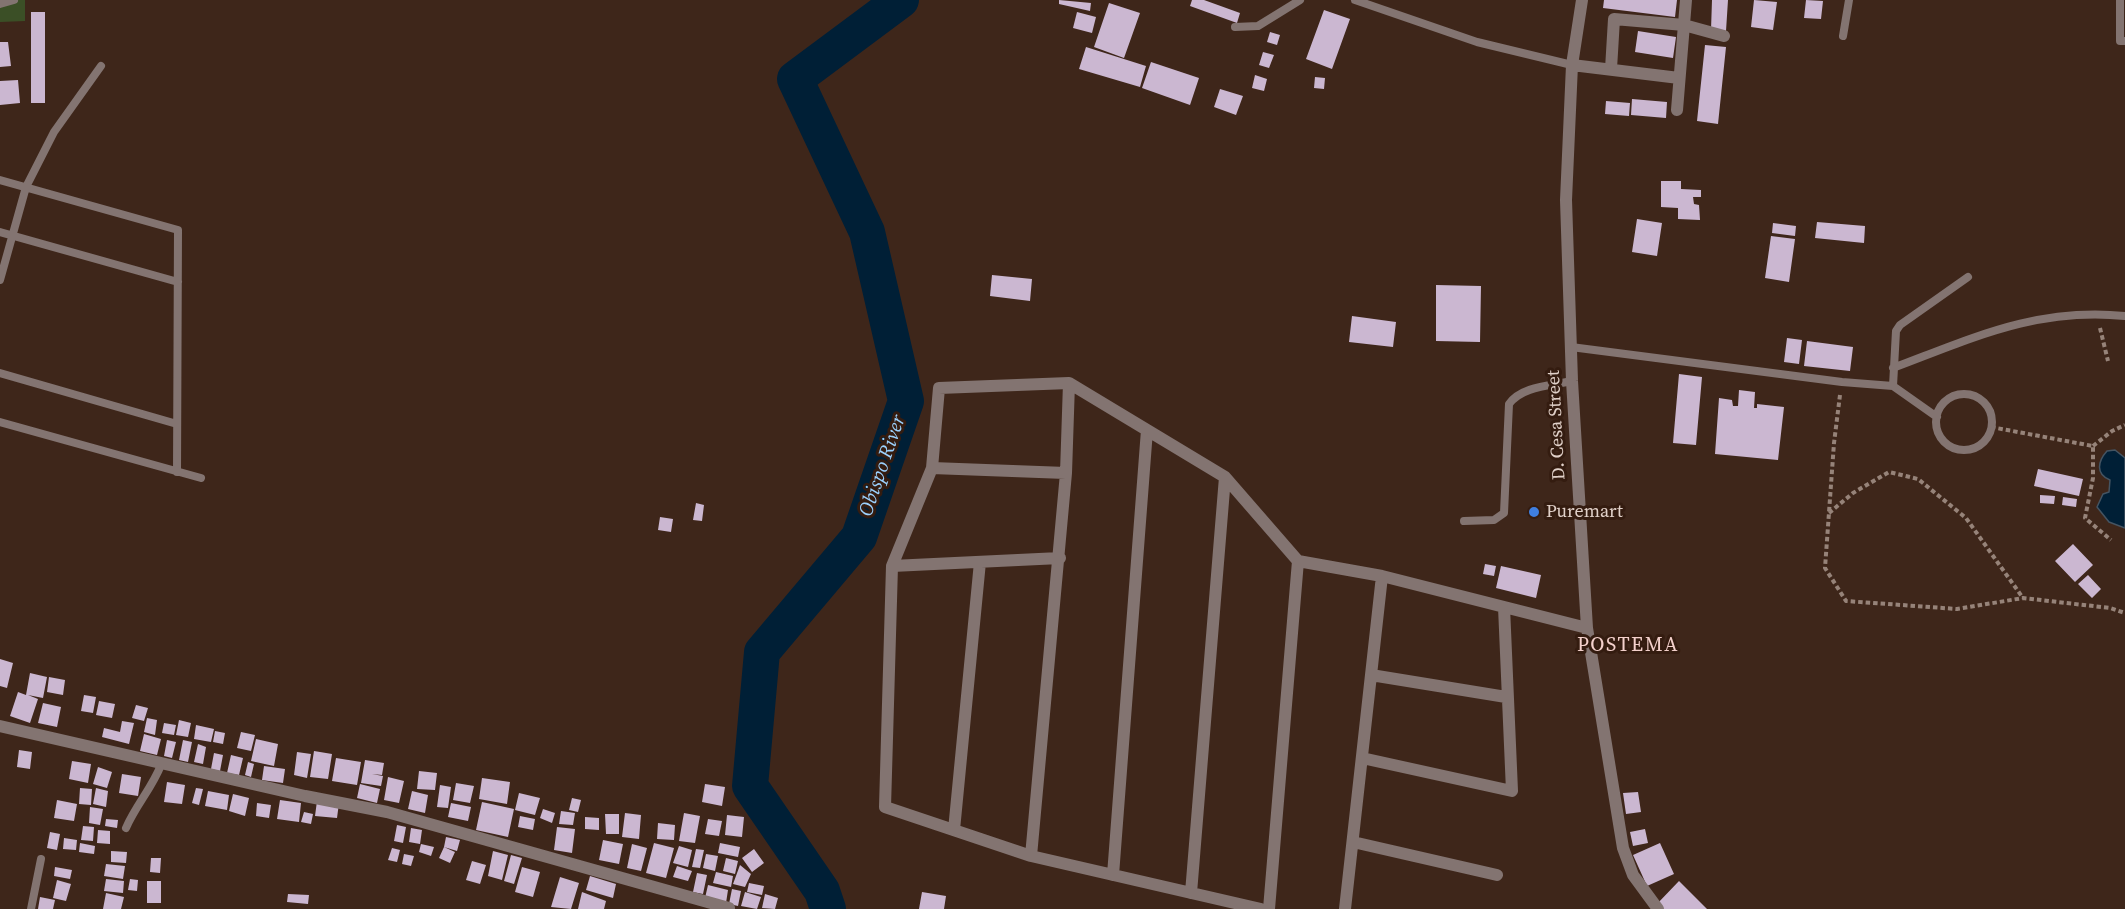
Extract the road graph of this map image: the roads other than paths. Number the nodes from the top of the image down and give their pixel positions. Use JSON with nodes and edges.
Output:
{"nodes":[{"id":1,"x":14,"y":0,"type":"edge"},
{"id":2,"x":1300,"y":0,"type":"edge"},
{"id":3,"x":1355,"y":0,"type":"edge"},
{"id":4,"x":1582,"y":0,"type":"edge"},
{"id":5,"x":1686,"y":0,"type":"edge"},
{"id":6,"x":1849,"y":0,"type":"edge"},
{"id":7,"x":2120,"y":0,"type":"edge"},
{"id":8,"x":0,"y":4,"type":"edge"},
{"id":9,"x":1683,"y":25,"type":"junction"},
{"id":10,"x":1235,"y":27,"type":"dead end"},
{"id":11,"x":1724,"y":36,"type":"dead end"},
{"id":12,"x":1843,"y":36,"type":"dead end"},
{"id":13,"x":2125,"y":41,"type":"edge"},
{"id":14,"x":1572,"y":65,"type":"junction"},
{"id":15,"x":101,"y":66,"type":"dead end"},
{"id":16,"x":1611,"y":69,"type":"junction"},
{"id":17,"x":1678,"y":78,"type":"junction"},
{"id":18,"x":1677,"y":110,"type":"dead end"},
{"id":19,"x":0,"y":180,"type":"edge"},
{"id":20,"x":26,"y":187,"type":"junction"},
{"id":21,"x":0,"y":232,"type":"edge"},
{"id":22,"x":13,"y":235,"type":"junction"},
{"id":23,"x":1968,"y":277,"type":"dead end"},
{"id":24,"x":0,"y":280,"type":"edge"},
{"id":25,"x":178,"y":282,"type":"junction"},
{"id":26,"x":2125,"y":316,"type":"edge"},
{"id":27,"x":1571,"y":346,"type":"junction"},
{"id":28,"x":1893,"y":368,"type":"junction"},
{"id":29,"x":0,"y":373,"type":"edge"},
{"id":30,"x":1572,"y":381,"type":"junction"},
{"id":31,"x":1069,"y":383,"type":"junction"},
{"id":32,"x":1893,"y":386,"type":"junction"},
{"id":33,"x":1937,"y":417,"type":"junction"},
{"id":34,"x":0,"y":422,"type":"edge"},
{"id":35,"x":177,"y":424,"type":"junction"},
{"id":36,"x":1148,"y":430,"type":"junction"},
{"id":37,"x":932,"y":468,"type":"junction"},
{"id":38,"x":177,"y":472,"type":"junction"},
{"id":39,"x":1065,"y":474,"type":"junction"},
{"id":40,"x":1225,"y":477,"type":"junction"},
{"id":41,"x":201,"y":478,"type":"dead end"},
{"id":42,"x":1464,"y":522,"type":"dead end"},
{"id":43,"x":1060,"y":558,"type":"junction"},
{"id":44,"x":1298,"y":561,"type":"junction"},
{"id":45,"x":980,"y":562,"type":"junction"},
{"id":46,"x":892,"y":566,"type":"junction"},
{"id":47,"x":1382,"y":576,"type":"junction"},
{"id":48,"x":1504,"y":607,"type":"junction"},
{"id":49,"x":1587,"y":628,"type":"junction"},
{"id":50,"x":1371,"y":675,"type":"junction"},
{"id":51,"x":1506,"y":697,"type":"junction"},
{"id":52,"x":0,"y":726,"type":"edge"},
{"id":53,"x":1362,"y":758,"type":"junction"},
{"id":54,"x":161,"y":765,"type":"junction"},
{"id":55,"x":126,"y":828,"type":"dead end"},
{"id":56,"x":954,"y":830,"type":"junction"},
{"id":57,"x":1353,"y":843,"type":"junction"},
{"id":58,"x":1031,"y":856,"type":"junction"},
{"id":59,"x":41,"y":860,"type":"dead end"},
{"id":60,"x":1113,"y":875,"type":"junction"},
{"id":61,"x":1497,"y":875,"type":"dead end"},
{"id":62,"x":1191,"y":893,"type":"junction"},
{"id":63,"x":729,"y":908,"type":"edge"},
{"id":64,"x":31,"y":909,"type":"edge"},
{"id":65,"x":1261,"y":909,"type":"edge"},
{"id":66,"x":1269,"y":909,"type":"edge"},
{"id":67,"x":1345,"y":909,"type":"edge"},
{"id":68,"x":1658,"y":909,"type":"edge"}],
"edges":[{"from":1,"to":8,"type":"lane"},
{"from":2,"to":10,"type":"lane"},
{"from":3,"to":14,"type":"lane"},
{"from":4,"to":14,"type":"street","name":"D. Cesa Street"},
{"from":5,"to":9,"type":"street"},
{"from":6,"to":12,"type":"lane"},
{"from":7,"to":13,"type":"lane"},
{"from":9,"to":11,"type":"street"},
{"from":9,"to":16,"type":"street"},
{"from":9,"to":17,"type":"street"},
{"from":14,"to":16,"type":"street"},
{"from":14,"to":27,"type":"street","name":"D. Cesa Street"},
{"from":15,"to":20,"type":"lane"},
{"from":16,"to":17,"type":"street"},
{"from":17,"to":18,"type":"street"},
{"from":19,"to":20,"type":"lane"},
{"from":20,"to":22,"type":"lane"},
{"from":20,"to":25,"type":"lane"},
{"from":21,"to":22,"type":"lane"},
{"from":22,"to":24,"type":"lane"},
{"from":22,"to":25,"type":"lane"},
{"from":23,"to":28,"type":"lane"},
{"from":25,"to":35,"type":"lane"},
{"from":26,"to":28,"type":"lane"},
{"from":27,"to":30,"type":"street","name":"D. Cesa Street"},
{"from":27,"to":32,"type":"lane"},
{"from":28,"to":32,"type":"lane"},
{"from":29,"to":35,"type":"lane"},
{"from":30,"to":42,"type":"lane"},
{"from":30,"to":49,"type":"street","name":"D. Cesa Street"},
{"from":31,"to":36,"type":"street"},
{"from":31,"to":37,"type":"street"},
{"from":31,"to":39,"type":"street"},
{"from":32,"to":33,"type":"lane"},
{"from":33,"to":33,"type":"lane"},
{"from":34,"to":38,"type":"lane"},
{"from":35,"to":38,"type":"lane"},
{"from":36,"to":40,"type":"street"},
{"from":36,"to":60,"type":"street"},
{"from":37,"to":39,"type":"street"},
{"from":37,"to":46,"type":"street"},
{"from":38,"to":41,"type":"lane"},
{"from":39,"to":43,"type":"street"},
{"from":40,"to":44,"type":"street"},
{"from":40,"to":62,"type":"street"},
{"from":43,"to":45,"type":"street"},
{"from":43,"to":58,"type":"street"},
{"from":44,"to":47,"type":"street"},
{"from":44,"to":66,"type":"street"},
{"from":45,"to":46,"type":"street"},
{"from":45,"to":56,"type":"street"},
{"from":46,"to":56,"type":"street"},
{"from":47,"to":48,"type":"street"},
{"from":47,"to":50,"type":"street"},
{"from":48,"to":49,"type":"street"},
{"from":48,"to":51,"type":"street"},
{"from":49,"to":68,"type":"street","name":"D. Cesa Street"},
{"from":50,"to":51,"type":"street"},
{"from":50,"to":53,"type":"street"},
{"from":51,"to":53,"type":"street"},
{"from":52,"to":54,"type":"street"},
{"from":53,"to":57,"type":"street"},
{"from":54,"to":55,"type":"lane"},
{"from":54,"to":63,"type":"street"},
{"from":56,"to":58,"type":"street"},
{"from":57,"to":61,"type":"street"},
{"from":57,"to":67,"type":"street"},
{"from":58,"to":60,"type":"street"},
{"from":59,"to":64,"type":"lane"},
{"from":60,"to":62,"type":"street"},
{"from":62,"to":65,"type":"street"}]}
